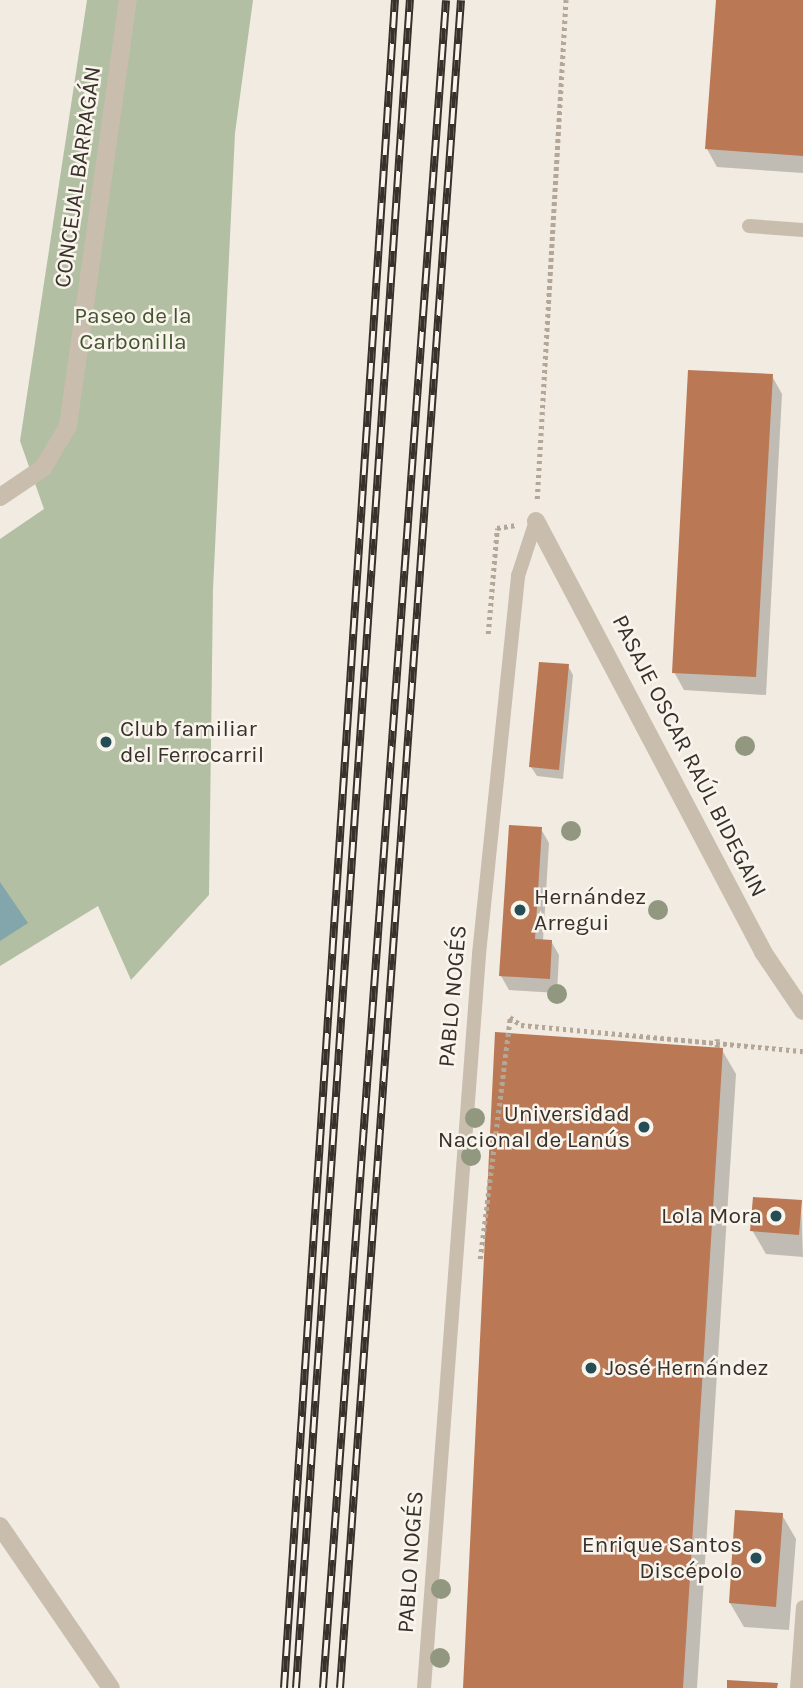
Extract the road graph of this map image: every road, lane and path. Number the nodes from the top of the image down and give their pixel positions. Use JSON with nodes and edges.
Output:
{"nodes":[{"id":1,"x":128,"y":0,"type":"edge"},
{"id":2,"x":566,"y":0,"type":"edge"},
{"id":3,"x":749,"y":226,"type":"dead end"},
{"id":4,"x":803,"y":230,"type":"edge"},
{"id":5,"x":0,"y":497,"type":"edge"},
{"id":6,"x":536,"y":522,"type":"junction"},
{"id":7,"x":488,"y":638,"type":"dead end"},
{"id":8,"x":803,"y":1011,"type":"edge"},
{"id":9,"x":717,"y":1039,"type":"junction"},
{"id":10,"x":717,"y":1048,"type":"dead end"},
{"id":11,"x":803,"y":1051,"type":"edge"},
{"id":12,"x":478,"y":1275,"type":"dead end"},
{"id":13,"x":0,"y":1526,"type":"edge"},
{"id":14,"x":803,"y":1607,"type":"edge"},
{"id":15,"x":111,"y":1688,"type":"edge"},
{"id":16,"x":424,"y":1688,"type":"edge"},
{"id":17,"x":797,"y":1688,"type":"edge"}],
"edges":[{"from":1,"to":5,"type":"street","name":"CONCEJAL BARRAGÁN"},
{"from":2,"to":6,"type":"path"},
{"from":3,"to":4,"type":"lane"},
{"from":6,"to":7,"type":"path"},
{"from":6,"to":8,"type":"street","name":"PASAJE OSCAR RAÚL BIDEGAIN"},
{"from":6,"to":16,"type":"lane","name":"PABLO NOGÉS"},
{"from":9,"to":10,"type":"path"},
{"from":9,"to":11,"type":"path"},
{"from":9,"to":12,"type":"path"},
{"from":13,"to":15,"type":"street"},
{"from":14,"to":17,"type":"lane"}]}
